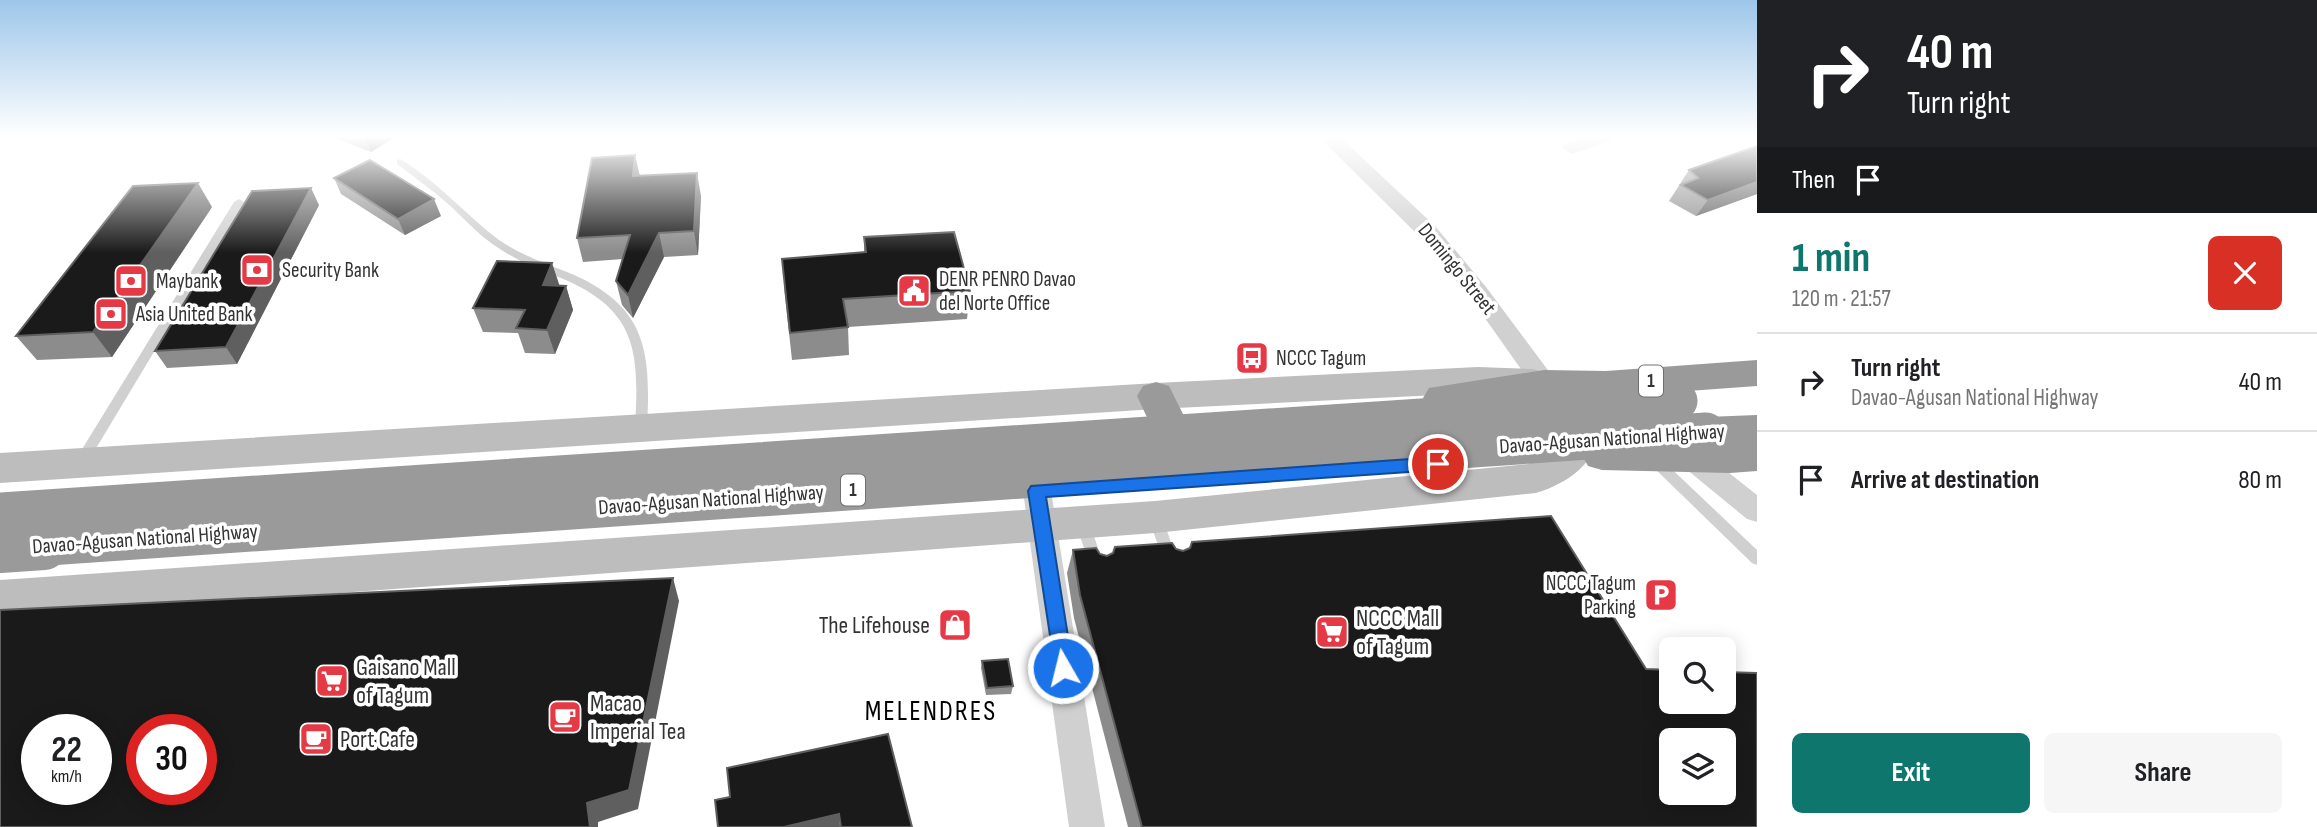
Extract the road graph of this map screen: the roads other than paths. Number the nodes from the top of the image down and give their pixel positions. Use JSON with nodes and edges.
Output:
{"nodes":[{"id":1,"x":418,"y":176,"type":"edge"},
{"id":2,"x":1369,"y":176,"type":"edge"},
{"id":3,"x":239,"y":202,"type":"dead end"},
{"id":4,"x":1757,"y":360,"type":"edge"},
{"id":5,"x":1757,"y":373,"type":"edge"},
{"id":6,"x":1544,"y":383,"type":"junction"},
{"id":7,"x":1757,"y":396,"type":"edge"},
{"id":8,"x":1161,"y":407,"type":"junction"},
{"id":9,"x":641,"y":427,"type":"junction"},
{"id":10,"x":1757,"y":429,"type":"edge"},
{"id":11,"x":1728,"y":454,"type":"edge"},
{"id":12,"x":1572,"y":455,"type":"junction"},
{"id":13,"x":1645,"y":455,"type":"junction"},
{"id":14,"x":80,"y":463,"type":"junction"},
{"id":15,"x":533,"y":464,"type":"junction"},
{"id":16,"x":0,"y":468,"type":"edge"},
{"id":17,"x":1757,"y":511,"type":"edge"},
{"id":18,"x":0,"y":512,"type":"edge"},
{"id":19,"x":1054,"y":513,"type":"junction"},
{"id":20,"x":1155,"y":517,"type":"junction"},
{"id":21,"x":522,"y":527,"type":"junction"},
{"id":22,"x":418,"y":534,"type":"junction"},
{"id":23,"x":0,"y":549,"type":"edge"},
{"id":24,"x":1757,"y":559,"type":"edge"},
{"id":25,"x":0,"y":563,"type":"edge"},
{"id":26,"x":1173,"y":566,"type":"edge"},
{"id":27,"x":1099,"y":571,"type":"edge"},
{"id":28,"x":0,"y":599,"type":"edge"},
{"id":29,"x":1087,"y":827,"type":"edge"}],
"edges":[{"from":1,"to":9,"type":"lane"},
{"from":2,"to":6,"type":"street","name":"Domingo Street"},
{"from":3,"to":14,"type":"lane"},
{"from":4,"to":6,"type":"street"},
{"from":5,"to":6,"type":"highway","number":"1"},
{"from":6,"to":8,"type":"highway","number":"1"},
{"from":6,"to":12,"type":"highway"},
{"from":6,"to":13,"type":"highway"},
{"from":7,"to":18,"type":"highway","name":"Davao-Agusan National Highway","number":"1","bridge":true},
{"from":8,"to":9,"type":"street"},
{"from":8,"to":15,"type":"highway","number":"1"},
{"from":9,"to":14,"type":"street"},
{"from":10,"to":11,"type":"highway","name":"Davao-Agusan National Highway","number":"1"},
{"from":11,"to":13,"type":"highway","name":"Davao-Agusan National Highway","number":"1"},
{"from":11,"to":17,"type":"street"},
{"from":11,"to":23,"type":"highway","name":"Davao-Agusan National Highway","number":"1","bridge":true},
{"from":12,"to":13,"type":"highway","name":"Davao-Agusan National Highway","number":"1"},
{"from":12,"to":19,"type":"highway","name":"Davao-Agusan National Highway","number":"1"},
{"from":12,"to":20,"type":"street"},
{"from":13,"to":24,"type":"lane"},
{"from":14,"to":16,"type":"street"},
{"from":15,"to":21,"type":"highway"},
{"from":15,"to":22,"type":"highway","number":"1"},
{"from":19,"to":20,"type":"street"},
{"from":19,"to":21,"type":"highway","name":"Davao-Agusan National Highway","number":"1"},
{"from":19,"to":27,"type":"lane"},
{"from":19,"to":28,"type":"street"},
{"from":19,"to":29,"type":"street"},
{"from":20,"to":26,"type":"lane"},
{"from":21,"to":22,"type":"highway","name":"Davao-Agusan National Highway","number":"1"},
{"from":22,"to":25,"type":"highway","name":"Davao-Agusan National Highway","number":"1"}]}
